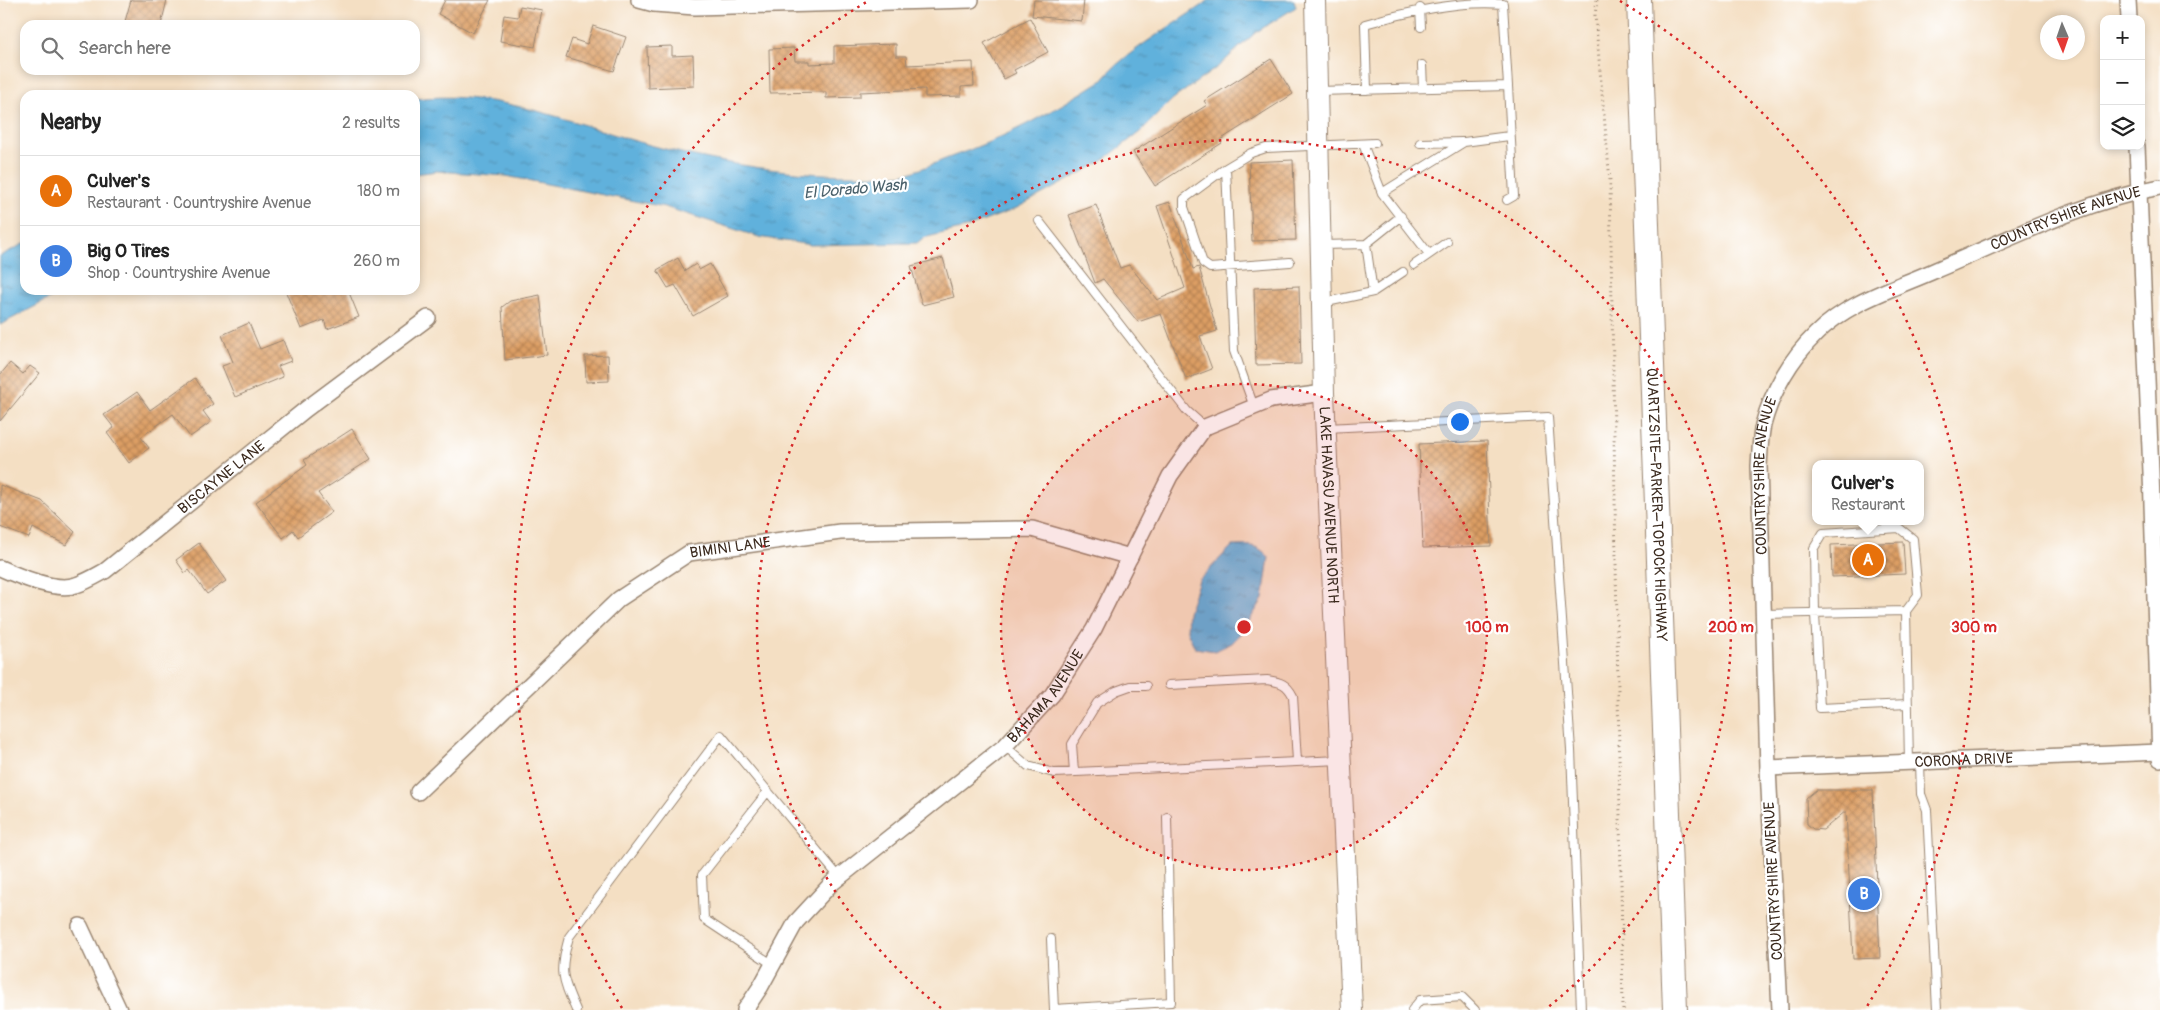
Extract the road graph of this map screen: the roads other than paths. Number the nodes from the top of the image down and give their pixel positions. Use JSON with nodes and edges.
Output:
{"nodes":[{"id":1,"x":639,"y":0,"type":"edge"},
{"id":2,"x":972,"y":0,"type":"edge"},
{"id":3,"x":1315,"y":0,"type":"edge"},
{"id":4,"x":1639,"y":0,"type":"edge"},
{"id":5,"x":2128,"y":0,"type":"edge"},
{"id":6,"x":761,"y":3,"type":"edge"},
{"id":7,"x":1420,"y":8,"type":"junction"},
{"id":8,"x":2129,"y":15,"type":"edge"},
{"id":9,"x":1421,"y":26,"type":"dead end"},
{"id":10,"x":1422,"y":65,"type":"dead end"},
{"id":11,"x":1508,"y":86,"type":"junction"},
{"id":12,"x":1423,"y":88,"type":"junction"},
{"id":13,"x":1367,"y":90,"type":"junction"},
{"id":14,"x":1318,"y":91,"type":"junction"},
{"id":15,"x":1509,"y":136,"type":"junction"},
{"id":16,"x":1464,"y":142,"type":"junction"},
{"id":17,"x":1420,"y":143,"type":"dead end"},
{"id":18,"x":1319,"y":144,"type":"junction"},
{"id":19,"x":1363,"y":144,"type":"junction"},
{"id":20,"x":1375,"y":144,"type":"dead end"},
{"id":21,"x":2137,"y":150,"type":"edge"},
{"id":22,"x":1226,"y":168,"type":"junction"},
{"id":23,"x":2160,"y":187,"type":"edge"},
{"id":24,"x":2140,"y":190,"type":"junction"},
{"id":25,"x":1382,"y":193,"type":"junction"},
{"id":26,"x":1507,"y":200,"type":"dead end"},
{"id":27,"x":1401,"y":216,"type":"junction"},
{"id":28,"x":1039,"y":221,"type":"dead end"},
{"id":29,"x":1447,"y":242,"type":"dead end"},
{"id":30,"x":1366,"y":244,"type":"junction"},
{"id":31,"x":1321,"y":245,"type":"junction"},
{"id":32,"x":1429,"y":254,"type":"junction"},
{"id":33,"x":1290,"y":262,"type":"dead end"},
{"id":34,"x":1414,"y":265,"type":"dead end"},
{"id":35,"x":1230,"y":266,"type":"junction"},
{"id":36,"x":1403,"y":272,"type":"dead end"},
{"id":37,"x":1374,"y":292,"type":"junction"},
{"id":38,"x":1322,"y":303,"type":"junction"},
{"id":39,"x":428,"y":318,"type":"dead end"},
{"id":40,"x":1324,"y":393,"type":"junction"},
{"id":41,"x":1254,"y":407,"type":"junction"},
{"id":42,"x":1205,"y":427,"type":"junction"},
{"id":43,"x":1327,"y":428,"type":"junction"},
{"id":44,"x":2155,"y":471,"type":"edge"},
{"id":45,"x":1130,"y":557,"type":"junction"},
{"id":46,"x":0,"y":568,"type":"edge"},
{"id":47,"x":1906,"y":611,"type":"junction"},
{"id":48,"x":1763,"y":614,"type":"junction"},
{"id":49,"x":1815,"y":614,"type":"junction"},
{"id":50,"x":1169,"y":685,"type":"dead end"},
{"id":51,"x":1146,"y":686,"type":"dead end"},
{"id":52,"x":1908,"y":704,"type":"junction"},
{"id":53,"x":1005,"y":746,"type":"junction"},
{"id":54,"x":2160,"y":752,"type":"edge"},
{"id":55,"x":2160,"y":759,"type":"edge"},
{"id":56,"x":1341,"y":760,"type":"junction"},
{"id":57,"x":1297,"y":761,"type":"junction"},
{"id":58,"x":1914,"y":763,"type":"junction"},
{"id":59,"x":1768,"y":768,"type":"junction"},
{"id":60,"x":1074,"y":772,"type":"junction"},
{"id":61,"x":418,"y":792,"type":"dead end"},
{"id":62,"x":768,"y":792,"type":"junction"},
{"id":63,"x":1167,"y":817,"type":"dead end"},
{"id":64,"x":839,"y":876,"type":"junction"},
{"id":65,"x":80,"y":926,"type":"dead end"},
{"id":66,"x":1051,"y":938,"type":"dead end"},
{"id":67,"x":772,"y":964,"type":"junction"},
{"id":68,"x":1054,"y":1009,"type":"edge"},
{"id":69,"x":119,"y":1010,"type":"edge"},
{"id":70,"x":576,"y":1010,"type":"edge"},
{"id":71,"x":745,"y":1010,"type":"edge"},
{"id":72,"x":1352,"y":1010,"type":"edge"},
{"id":73,"x":1412,"y":1010,"type":"edge"},
{"id":74,"x":1475,"y":1010,"type":"edge"},
{"id":75,"x":1581,"y":1010,"type":"edge"},
{"id":76,"x":1675,"y":1010,"type":"edge"},
{"id":77,"x":1780,"y":1010,"type":"edge"},
{"id":78,"x":1936,"y":1010,"type":"edge"}],
"edges":[{"from":1,"to":6,"type":"street"},
{"from":2,"to":6,"type":"street"},
{"from":3,"to":14,"type":"main road","name":"LAKE HAVASU AVENUE NORTH"},
{"from":4,"to":76,"type":"highway","name":"QUARTZSITE–PARKER–TOPOCK HIGHWAY"},
{"from":5,"to":8,"type":"street"},
{"from":7,"to":9,"type":"lane"},
{"from":7,"to":11,"type":"lane"},
{"from":7,"to":13,"type":"lane"},
{"from":10,"to":12,"type":"lane"},
{"from":11,"to":12,"type":"lane"},
{"from":11,"to":15,"type":"lane"},
{"from":12,"to":13,"type":"lane"},
{"from":13,"to":14,"type":"lane"},
{"from":14,"to":18,"type":"main road","name":"LAKE HAVASU AVENUE NORTH"},
{"from":15,"to":16,"type":"lane"},
{"from":15,"to":26,"type":"lane"},
{"from":16,"to":17,"type":"lane"},
{"from":16,"to":25,"type":"lane"},
{"from":18,"to":19,"type":"lane"},
{"from":18,"to":22,"type":"lane"},
{"from":18,"to":31,"type":"main road","name":"LAKE HAVASU AVENUE NORTH"},
{"from":19,"to":20,"type":"lane"},
{"from":19,"to":25,"type":"lane"},
{"from":21,"to":24,"type":"street"},
{"from":22,"to":35,"type":"lane"},
{"from":22,"to":35,"type":"lane"},
{"from":23,"to":24,"type":"street","name":"COUNTRYSHIRE AVENUE"},
{"from":24,"to":44,"type":"street"},
{"from":24,"to":48,"type":"street","name":"COUNTRYSHIRE AVENUE"},
{"from":25,"to":27,"type":"lane"},
{"from":27,"to":30,"type":"lane"},
{"from":27,"to":32,"type":"lane"},
{"from":28,"to":42,"type":"lane"},
{"from":29,"to":32,"type":"lane"},
{"from":30,"to":31,"type":"lane"},
{"from":30,"to":37,"type":"lane"},
{"from":31,"to":38,"type":"main road","name":"LAKE HAVASU AVENUE NORTH"},
{"from":32,"to":34,"type":"lane"},
{"from":33,"to":35,"type":"lane"},
{"from":35,"to":41,"type":"lane"},
{"from":36,"to":37,"type":"lane"},
{"from":37,"to":38,"type":"lane"},
{"from":38,"to":40,"type":"main road","name":"LAKE HAVASU AVENUE NORTH"},
{"from":39,"to":46,"type":"street","name":"BISCAYNE LANE"},
{"from":40,"to":41,"type":"street"},
{"from":40,"to":43,"type":"main road","name":"LAKE HAVASU AVENUE NORTH"},
{"from":41,"to":42,"type":"street"},
{"from":42,"to":45,"type":"street","name":"BAHAMA AVENUE"},
{"from":43,"to":56,"type":"main road","name":"LAKE HAVASU AVENUE NORTH"},
{"from":43,"to":75,"type":"lane"},
{"from":44,"to":54,"type":"street"},
{"from":45,"to":53,"type":"street","name":"BAHAMA AVENUE"},
{"from":45,"to":61,"type":"street","name":"BIMINI LANE"},
{"from":47,"to":49,"type":"lane"},
{"from":47,"to":49,"type":"lane"},
{"from":47,"to":52,"type":"lane"},
{"from":48,"to":49,"type":"lane"},
{"from":48,"to":59,"type":"street","name":"COUNTRYSHIRE AVENUE"},
{"from":49,"to":52,"type":"lane"},
{"from":50,"to":57,"type":"lane"},
{"from":51,"to":60,"type":"lane"},
{"from":52,"to":58,"type":"lane"},
{"from":53,"to":60,"type":"lane"},
{"from":53,"to":64,"type":"street","name":"BAHAMA AVENUE"},
{"from":54,"to":55,"type":"street"},
{"from":54,"to":58,"type":"street","name":"CORONA DRIVE"},
{"from":56,"to":57,"type":"lane"},
{"from":56,"to":72,"type":"main road","name":"LAKE HAVASU AVENUE NORTH"},
{"from":57,"to":60,"type":"lane"},
{"from":58,"to":59,"type":"street","name":"CORONA DRIVE"},
{"from":58,"to":78,"type":"lane"},
{"from":59,"to":77,"type":"street","name":"COUNTRYSHIRE AVENUE"},
{"from":62,"to":64,"type":"lane"},
{"from":62,"to":67,"type":"lane"},
{"from":62,"to":70,"type":"lane"},
{"from":63,"to":68,"type":"lane"},
{"from":64,"to":67,"type":"street","name":"BAHAMA AVENUE"},
{"from":65,"to":69,"type":"street"},
{"from":66,"to":68,"type":"lane"},
{"from":67,"to":71,"type":"street","name":"BAHAMA AVENUE"},
{"from":73,"to":74,"type":"lane"}]}
